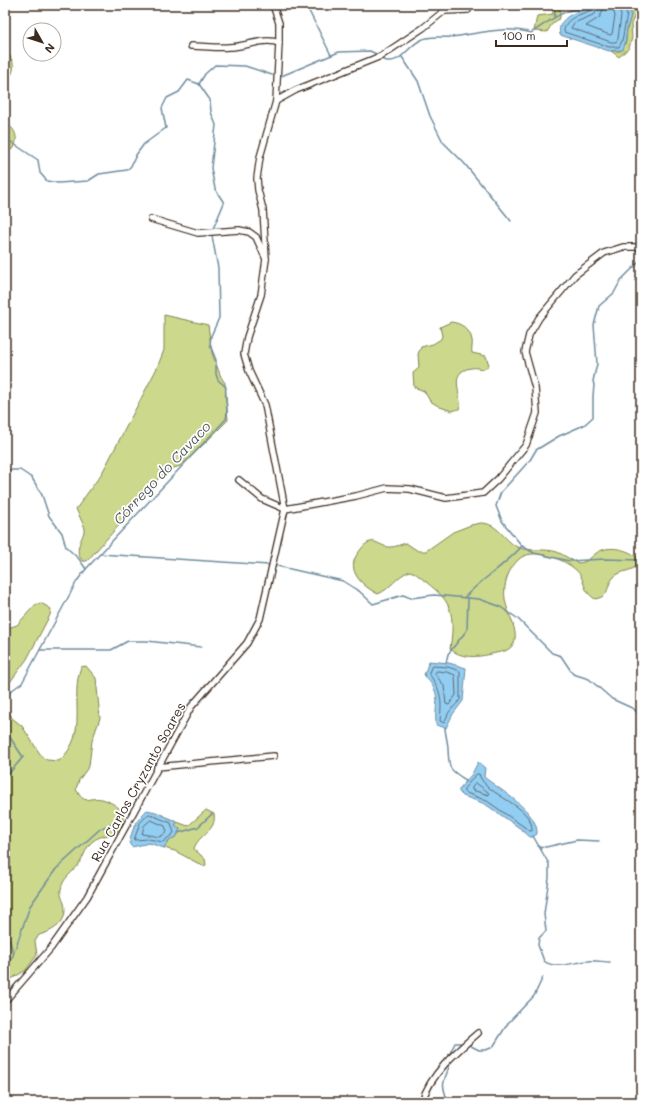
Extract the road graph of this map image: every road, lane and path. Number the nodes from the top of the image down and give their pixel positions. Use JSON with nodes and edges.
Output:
{"nodes":[{"id":1,"x":273,"y":5,"type":"edge"},
{"id":2,"x":468,"y":10,"type":"dead end"},
{"id":3,"x":279,"y":43,"type":"junction"},
{"id":4,"x":191,"y":46,"type":"dead end"},
{"id":5,"x":276,"y":101,"type":"junction"},
{"id":6,"x":151,"y":219,"type":"dead end"},
{"id":7,"x":641,"y":247,"type":"edge"},
{"id":8,"x":266,"y":259,"type":"junction"},
{"id":9,"x":239,"y":480,"type":"dead end"},
{"id":10,"x":285,"y":509,"type":"junction"},
{"id":11,"x":274,"y":756,"type":"dead end"},
{"id":12,"x":157,"y":767,"type":"junction"},
{"id":13,"x":5,"y":1000,"type":"edge"},
{"id":14,"x":478,"y":1033,"type":"dead end"},
{"id":15,"x":422,"y":1102,"type":"edge"}],
"edges":[{"from":1,"to":3,"type":"street","name":"Rua Carlos Cryzanto Soares"},
{"from":2,"to":5,"type":"street"},
{"from":3,"to":4,"type":"street"},
{"from":3,"to":5,"type":"street","name":"Rua Carlos Cryzanto Soares"},
{"from":5,"to":8,"type":"street","name":"Rua Carlos Cryzanto Soares"},
{"from":6,"to":8,"type":"street"},
{"from":7,"to":10,"type":"street"},
{"from":8,"to":10,"type":"street","name":"Rua Carlos Cryzanto Soares"},
{"from":9,"to":10,"type":"street"},
{"from":10,"to":12,"type":"street","name":"Rua Carlos Cryzanto Soares"},
{"from":11,"to":12,"type":"street"},
{"from":12,"to":13,"type":"street","name":"Rua Carlos Cryzanto Soares"},
{"from":14,"to":15,"type":"street"}]}
